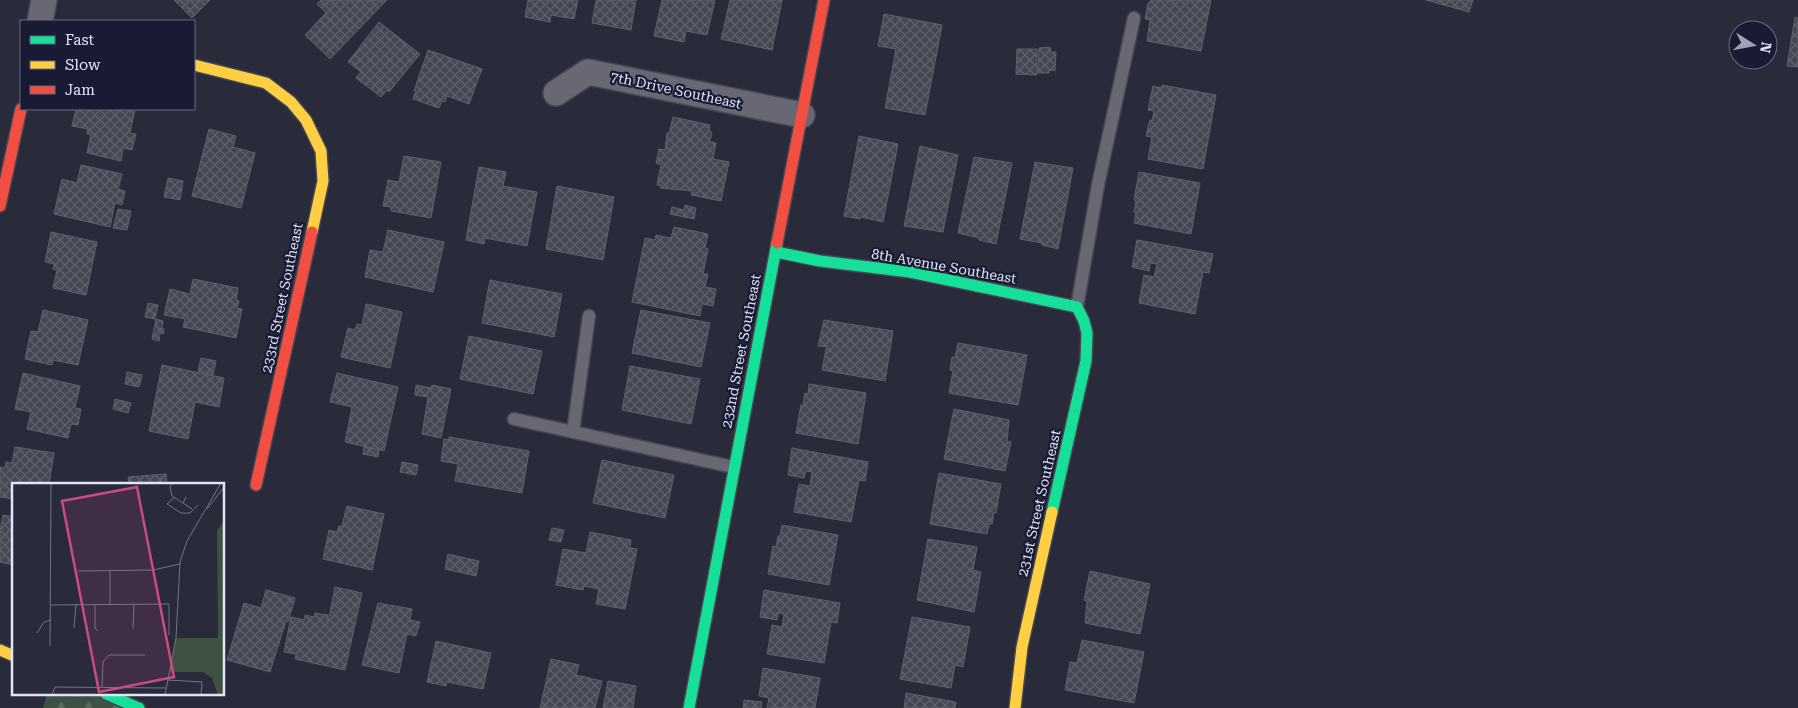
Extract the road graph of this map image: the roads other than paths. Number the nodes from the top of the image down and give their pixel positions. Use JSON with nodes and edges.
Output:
{"nodes":[{"id":1,"x":44,"y":0,"type":"edge"},
{"id":2,"x":824,"y":0,"type":"edge"},
{"id":3,"x":1134,"y":18,"type":"dead end"},
{"id":4,"x":40,"y":20,"type":"edge"},
{"id":5,"x":195,"y":65,"type":"edge"},
{"id":6,"x":556,"y":93,"type":"dead end"},
{"id":7,"x":21,"y":110,"type":"edge"},
{"id":8,"x":802,"y":116,"type":"junction"},
{"id":9,"x":0,"y":206,"type":"edge"},
{"id":10,"x":776,"y":252,"type":"junction"},
{"id":11,"x":1077,"y":307,"type":"junction"},
{"id":12,"x":588,"y":316,"type":"dead end"},
{"id":13,"x":514,"y":419,"type":"dead end"},
{"id":14,"x":573,"y":432,"type":"junction"},
{"id":15,"x":733,"y":467,"type":"junction"},
{"id":16,"x":256,"y":485,"type":"dead end"},
{"id":17,"x":0,"y":650,"type":"edge"},
{"id":18,"x":12,"y":655,"type":"edge"},
{"id":19,"x":111,"y":696,"type":"edge"},
{"id":20,"x":139,"y":708,"type":"edge"},
{"id":21,"x":689,"y":708,"type":"edge"},
{"id":22,"x":1015,"y":708,"type":"edge"}],
"edges":[{"from":1,"to":4,"type":"street"},
{"from":2,"to":8,"type":"street","name":"232nd Street Southeast"},
{"from":3,"to":11,"type":"lane"},
{"from":5,"to":16,"type":"street","name":"233rd Street Southeast"},
{"from":6,"to":8,"type":"street","name":"7th Drive Southeast"},
{"from":7,"to":9,"type":"street"},
{"from":8,"to":10,"type":"street","name":"232nd Street Southeast"},
{"from":10,"to":11,"type":"street","name":"8th Avenue Southeast"},
{"from":10,"to":15,"type":"street","name":"232nd Street Southeast"},
{"from":11,"to":22,"type":"street","name":"231st Street Southeast"},
{"from":12,"to":14,"type":"lane"},
{"from":13,"to":14,"type":"lane"},
{"from":14,"to":15,"type":"lane"},
{"from":15,"to":21,"type":"street","name":"232nd Street Southeast"},
{"from":17,"to":18,"type":"street"},
{"from":19,"to":20,"type":"street"}]}
